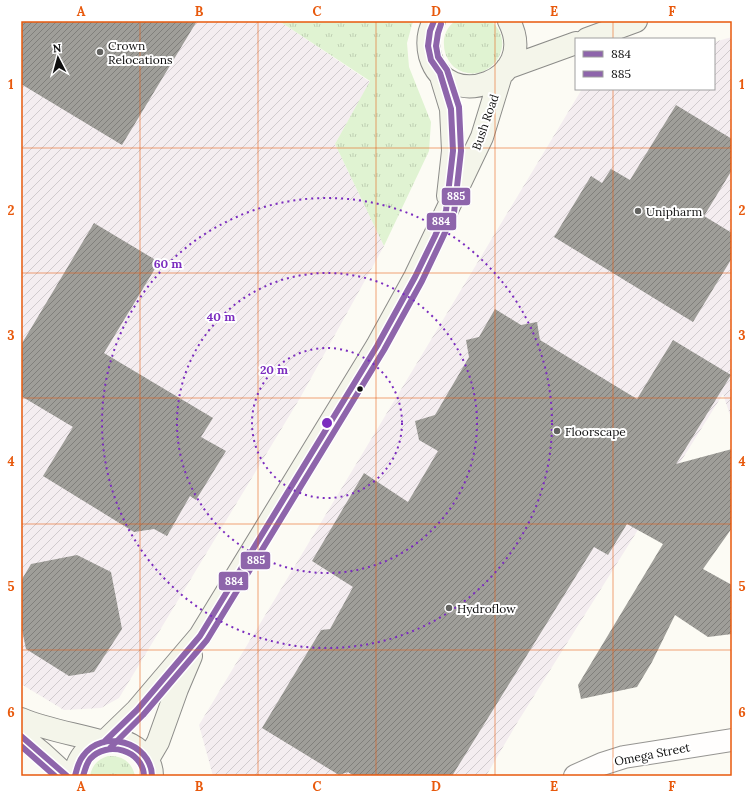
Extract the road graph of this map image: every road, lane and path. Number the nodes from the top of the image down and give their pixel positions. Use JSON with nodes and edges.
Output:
{"nodes":[{"id":1,"x":434,"y":21,"type":"edge"},
{"id":2,"x":509,"y":21,"type":"edge"},
{"id":3,"x":636,"y":21,"type":"edge"},
{"id":4,"x":590,"y":38,"type":"edge"},
{"id":5,"x":575,"y":43,"type":"edge"},
{"id":6,"x":504,"y":72,"type":"junction"},
{"id":7,"x":440,"y":73,"type":"junction"},
{"id":8,"x":446,"y":211,"type":"junction"},
{"id":9,"x":200,"y":636,"type":"junction"},
{"id":10,"x":21,"y":719,"type":"edge"},
{"id":11,"x":21,"y":736,"type":"edge"},
{"id":12,"x":732,"y":740,"type":"edge"},
{"id":13,"x":104,"y":742,"type":"junction"},
{"id":14,"x":153,"y":770,"type":"edge"},
{"id":15,"x":67,"y":776,"type":"edge"},
{"id":16,"x":75,"y":776,"type":"edge"},
{"id":17,"x":575,"y":776,"type":"edge"}],
"edges":[{"from":1,"to":7,"type":"main road"},
{"from":2,"to":6,"type":"main road","name":"Bush Road"},
{"from":3,"to":4,"type":"main road"},
{"from":5,"to":6,"type":"main road"},
{"from":6,"to":7,"type":"main road"},
{"from":6,"to":8,"type":"main road","name":"Bush Road"},
{"from":7,"to":8,"type":"main road","name":"Bush Road"},
{"from":8,"to":9,"type":"main road","name":"Bush Road"},
{"from":9,"to":13,"type":"main road","name":"Bush Road"},
{"from":9,"to":14,"type":"main road","name":"Bush Road"},
{"from":10,"to":13,"type":"main road"},
{"from":11,"to":15,"type":"main road"},
{"from":12,"to":17,"type":"street","name":"Omega Street"},
{"from":13,"to":14,"type":"main road"},
{"from":13,"to":16,"type":"main road","name":"Bush Road"}]}
